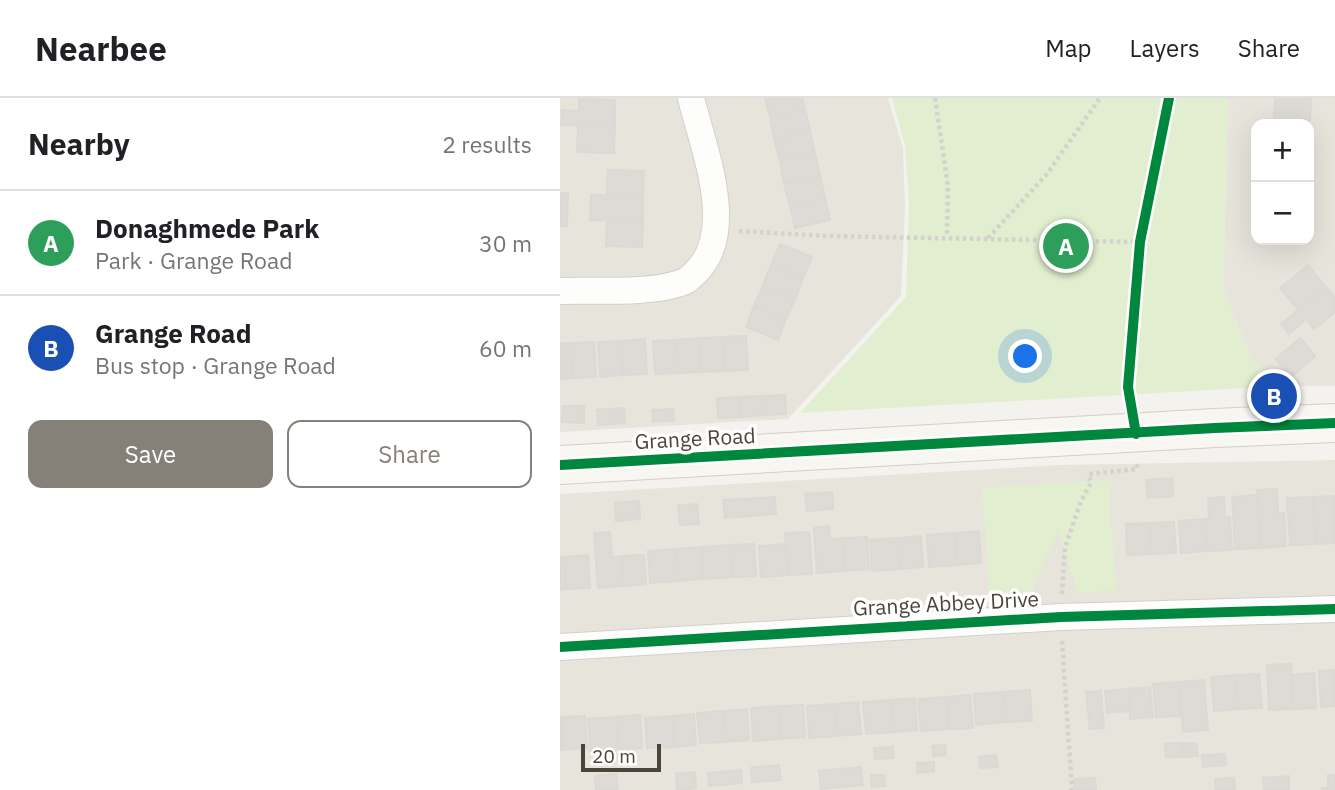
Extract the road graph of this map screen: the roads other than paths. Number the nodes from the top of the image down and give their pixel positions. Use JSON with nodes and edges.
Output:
{"nodes":[{"id":1,"x":691,"y":98,"type":"edge"},
{"id":2,"x":560,"y":291,"type":"edge"},
{"id":3,"x":1335,"y":424,"type":"edge"},
{"id":4,"x":560,"y":465,"type":"edge"},
{"id":5,"x":1335,"y":609,"type":"edge"},
{"id":6,"x":560,"y":647,"type":"edge"}],
"edges":[{"from":1,"to":2,"type":"street"},
{"from":3,"to":4,"type":"main road","name":"Grange Road"},
{"from":5,"to":6,"type":"street","name":"Grange Abbey Drive"}]}
